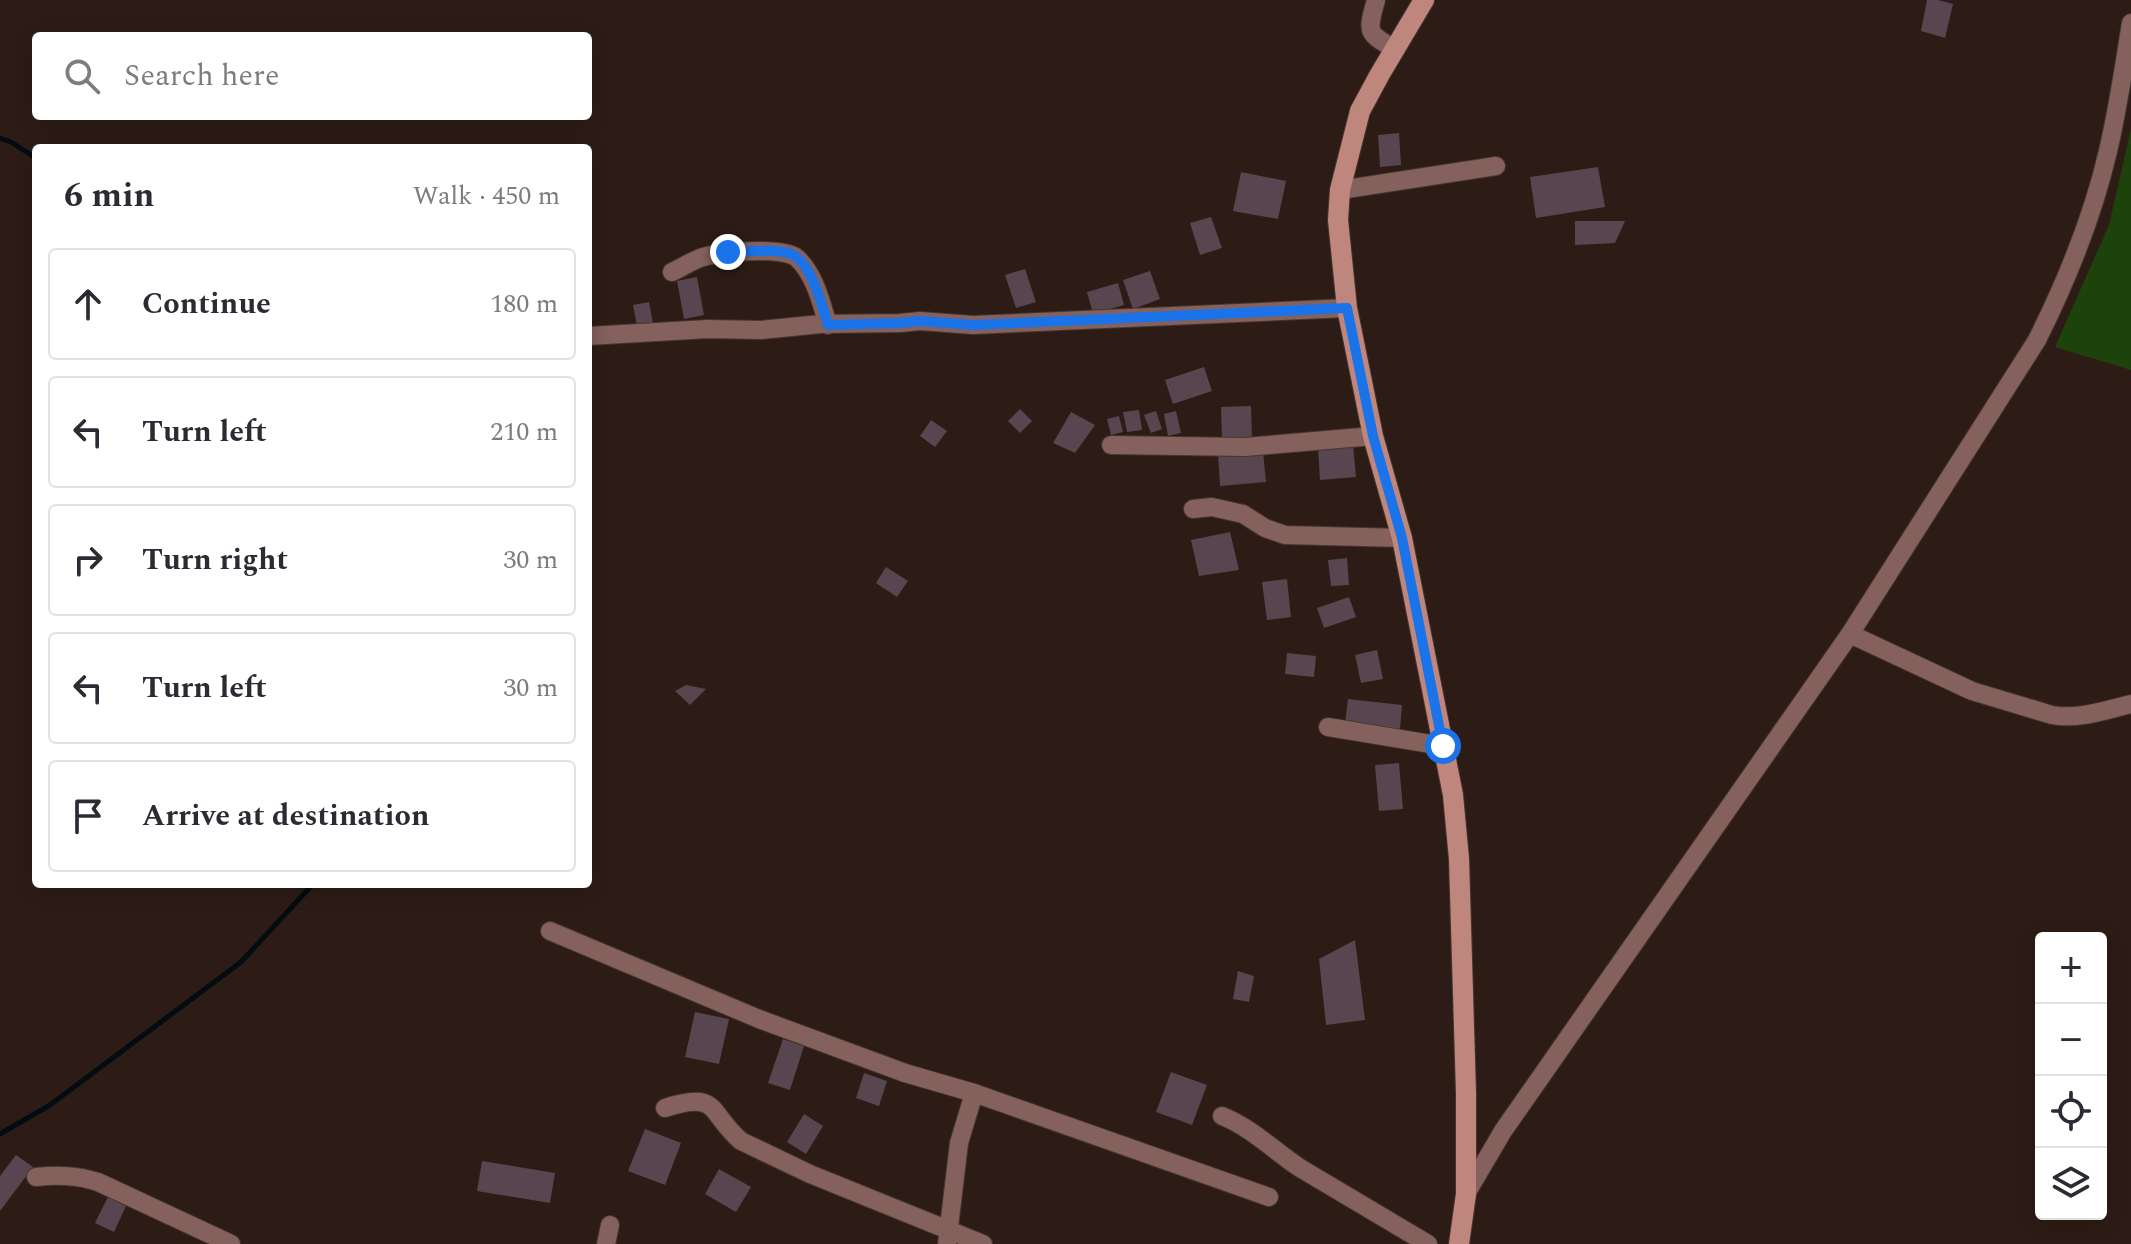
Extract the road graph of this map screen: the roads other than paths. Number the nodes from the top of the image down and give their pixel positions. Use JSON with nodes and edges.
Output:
{"nodes":[{"id":1,"x":1376,"y":0,"type":"edge"},
{"id":2,"x":1424,"y":0,"type":"edge"},
{"id":3,"x":2131,"y":23,"type":"edge"},
{"id":4,"x":1395,"y":49,"type":"junction"},
{"id":5,"x":1496,"y":166,"type":"dead end"},
{"id":6,"x":1340,"y":190,"type":"junction"},
{"id":7,"x":672,"y":272,"type":"dead end"},
{"id":8,"x":1347,"y":308,"type":"junction"},
{"id":9,"x":828,"y":325,"type":"junction"},
{"id":10,"x":592,"y":336,"type":"edge"},
{"id":11,"x":1373,"y":436,"type":"junction"},
{"id":12,"x":1111,"y":445,"type":"dead end"},
{"id":13,"x":1193,"y":509,"type":"dead end"},
{"id":14,"x":1402,"y":538,"type":"junction"},
{"id":15,"x":1850,"y":634,"type":"junction"},
{"id":16,"x":2131,"y":704,"type":"edge"},
{"id":17,"x":1328,"y":727,"type":"dead end"},
{"id":18,"x":1443,"y":746,"type":"junction"},
{"id":19,"x":550,"y":931,"type":"dead end"},
{"id":20,"x":974,"y":1093,"type":"junction"},
{"id":21,"x":665,"y":1108,"type":"dead end"},
{"id":22,"x":1222,"y":1116,"type":"dead end"},
{"id":23,"x":36,"y":1177,"type":"dead end"},
{"id":24,"x":1466,"y":1194,"type":"junction"},
{"id":25,"x":1269,"y":1197,"type":"dead end"},
{"id":26,"x":610,"y":1225,"type":"dead end"},
{"id":27,"x":948,"y":1237,"type":"edge"},
{"id":28,"x":231,"y":1244,"type":"edge"},
{"id":29,"x":606,"y":1244,"type":"edge"},
{"id":30,"x":983,"y":1244,"type":"edge"},
{"id":31,"x":1428,"y":1244,"type":"edge"},
{"id":32,"x":1459,"y":1244,"type":"edge"}],
"edges":[{"from":1,"to":4,"type":"street"},
{"from":2,"to":4,"type":"street"},
{"from":3,"to":15,"type":"street"},
{"from":4,"to":6,"type":"street"},
{"from":5,"to":6,"type":"street"},
{"from":6,"to":8,"type":"street"},
{"from":7,"to":9,"type":"street"},
{"from":8,"to":9,"type":"street"},
{"from":8,"to":11,"type":"street"},
{"from":9,"to":10,"type":"street"},
{"from":11,"to":12,"type":"street"},
{"from":11,"to":14,"type":"street"},
{"from":13,"to":14,"type":"street"},
{"from":14,"to":18,"type":"street"},
{"from":15,"to":16,"type":"street"},
{"from":15,"to":24,"type":"street"},
{"from":17,"to":18,"type":"street"},
{"from":18,"to":24,"type":"street"},
{"from":19,"to":20,"type":"street"},
{"from":20,"to":25,"type":"street"},
{"from":20,"to":27,"type":"street"},
{"from":21,"to":27,"type":"street"},
{"from":22,"to":31,"type":"street"},
{"from":23,"to":28,"type":"street"},
{"from":24,"to":32,"type":"street"},
{"from":26,"to":29,"type":"street"},
{"from":27,"to":30,"type":"street"}]}
